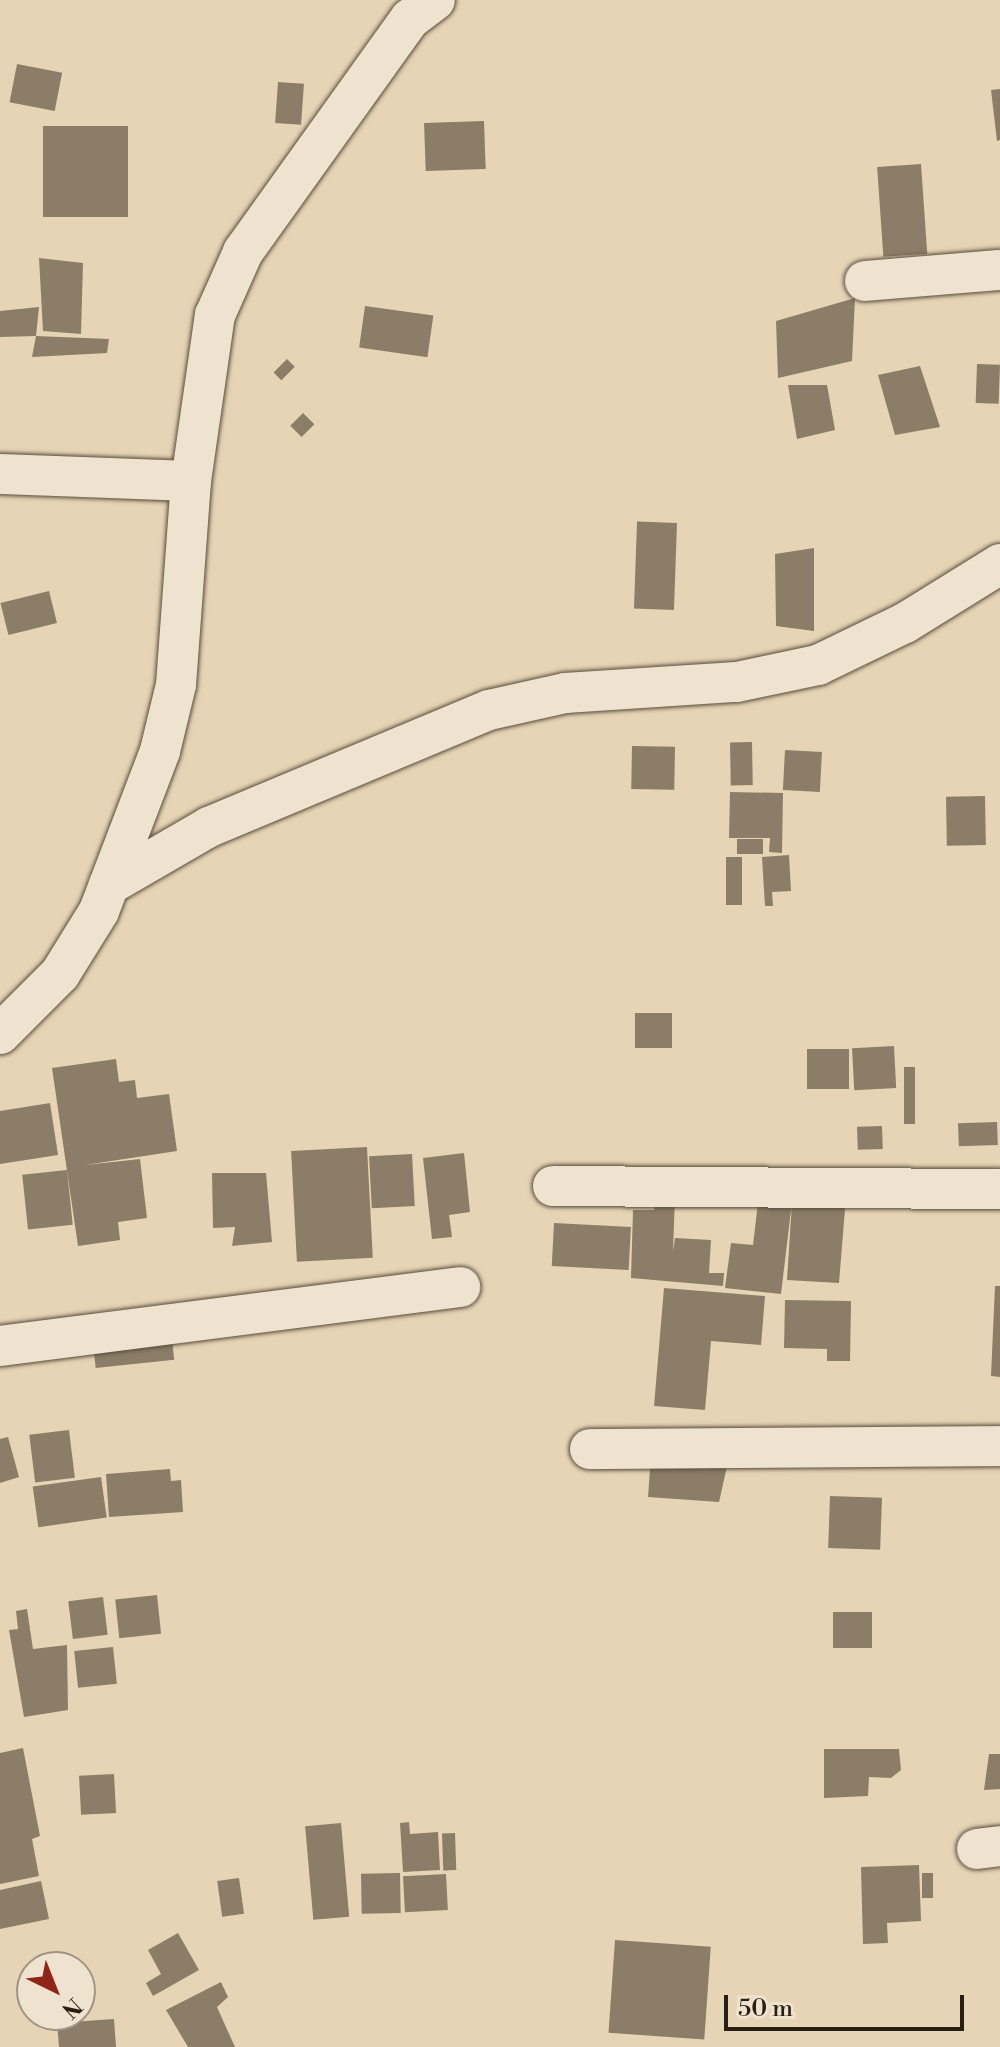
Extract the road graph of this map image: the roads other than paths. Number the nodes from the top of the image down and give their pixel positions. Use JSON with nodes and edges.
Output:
{"nodes":[{"id":1,"x":435,"y":0,"type":"edge"},
{"id":2,"x":1000,"y":270,"type":"edge"},
{"id":3,"x":865,"y":281,"type":"dead end"},
{"id":4,"x":0,"y":474,"type":"edge"},
{"id":5,"x":191,"y":481,"type":"junction"},
{"id":6,"x":1000,"y":564,"type":"edge"},
{"id":7,"x":109,"y":885,"type":"junction"},
{"id":8,"x":0,"y":1034,"type":"edge"},
{"id":9,"x":553,"y":1186,"type":"dead end"},
{"id":10,"x":1000,"y":1189,"type":"edge"},
{"id":11,"x":460,"y":1287,"type":"dead end"},
{"id":12,"x":0,"y":1346,"type":"edge"},
{"id":13,"x":1000,"y":1446,"type":"edge"},
{"id":14,"x":590,"y":1449,"type":"dead end"}],
"edges":[{"from":1,"to":5,"type":"street"},
{"from":2,"to":3,"type":"street"},
{"from":4,"to":5,"type":"street"},
{"from":5,"to":7,"type":"street"},
{"from":6,"to":7,"type":"street"},
{"from":7,"to":8,"type":"street"},
{"from":9,"to":10,"type":"street"},
{"from":11,"to":12,"type":"street"},
{"from":13,"to":14,"type":"street"}]}
